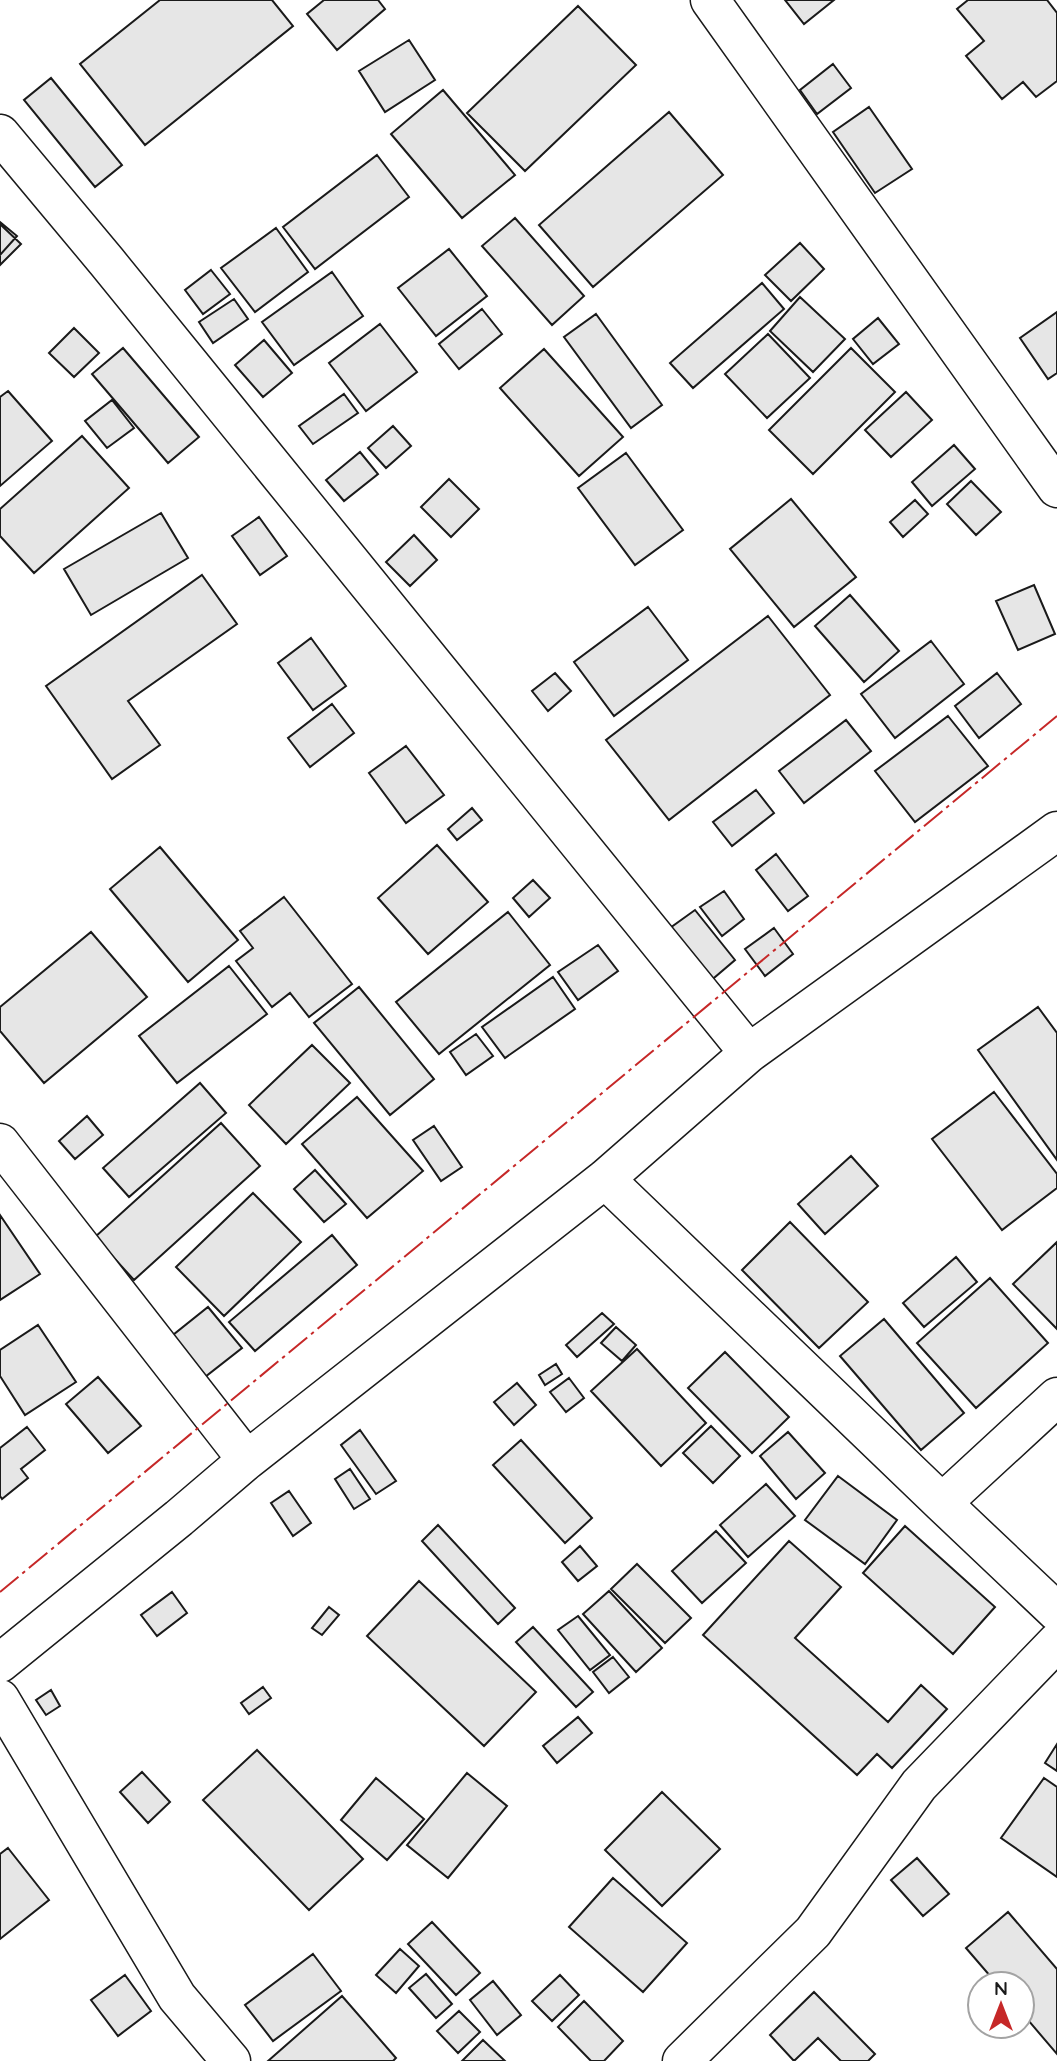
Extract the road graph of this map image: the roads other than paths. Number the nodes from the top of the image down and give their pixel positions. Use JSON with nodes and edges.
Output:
{"nodes":[{"id":1,"x":710,"y":0,"type":"edge"},
{"id":2,"x":0,"y":134,"type":"edge"},
{"id":3,"x":1057,"y":488,"type":"edge"},
{"id":4,"x":1057,"y":831,"type":"edge"},
{"id":5,"x":749,"y":1054,"type":"junction"},
{"id":6,"x":0,"y":1143,"type":"edge"},
{"id":7,"x":606,"y":1179,"type":"junction"},
{"id":8,"x":1057,"y":1397,"type":"edge"},
{"id":9,"x":247,"y":1460,"type":"junction"},
{"id":10,"x":942,"y":1503,"type":"junction"},
{"id":11,"x":1057,"y":1612,"type":"edge"},
{"id":12,"x":1057,"y":1642,"type":"edge"},
{"id":13,"x":0,"y":1663,"type":"edge"},
{"id":14,"x":0,"y":1699,"type":"edge"},
{"id":15,"x":231,"y":2061,"type":"edge"},
{"id":16,"x":682,"y":2061,"type":"edge"}],
"edges":[{"from":1,"to":3,"type":"street"},
{"from":2,"to":5,"type":"street"},
{"from":4,"to":5,"type":"street"},
{"from":5,"to":7,"type":"street"},
{"from":6,"to":9,"type":"street"},
{"from":7,"to":9,"type":"street"},
{"from":7,"to":10,"type":"street"},
{"from":8,"to":10,"type":"street"},
{"from":9,"to":13,"type":"street"},
{"from":10,"to":11,"type":"street"},
{"from":12,"to":16,"type":"street"},
{"from":14,"to":15,"type":"street"}]}
